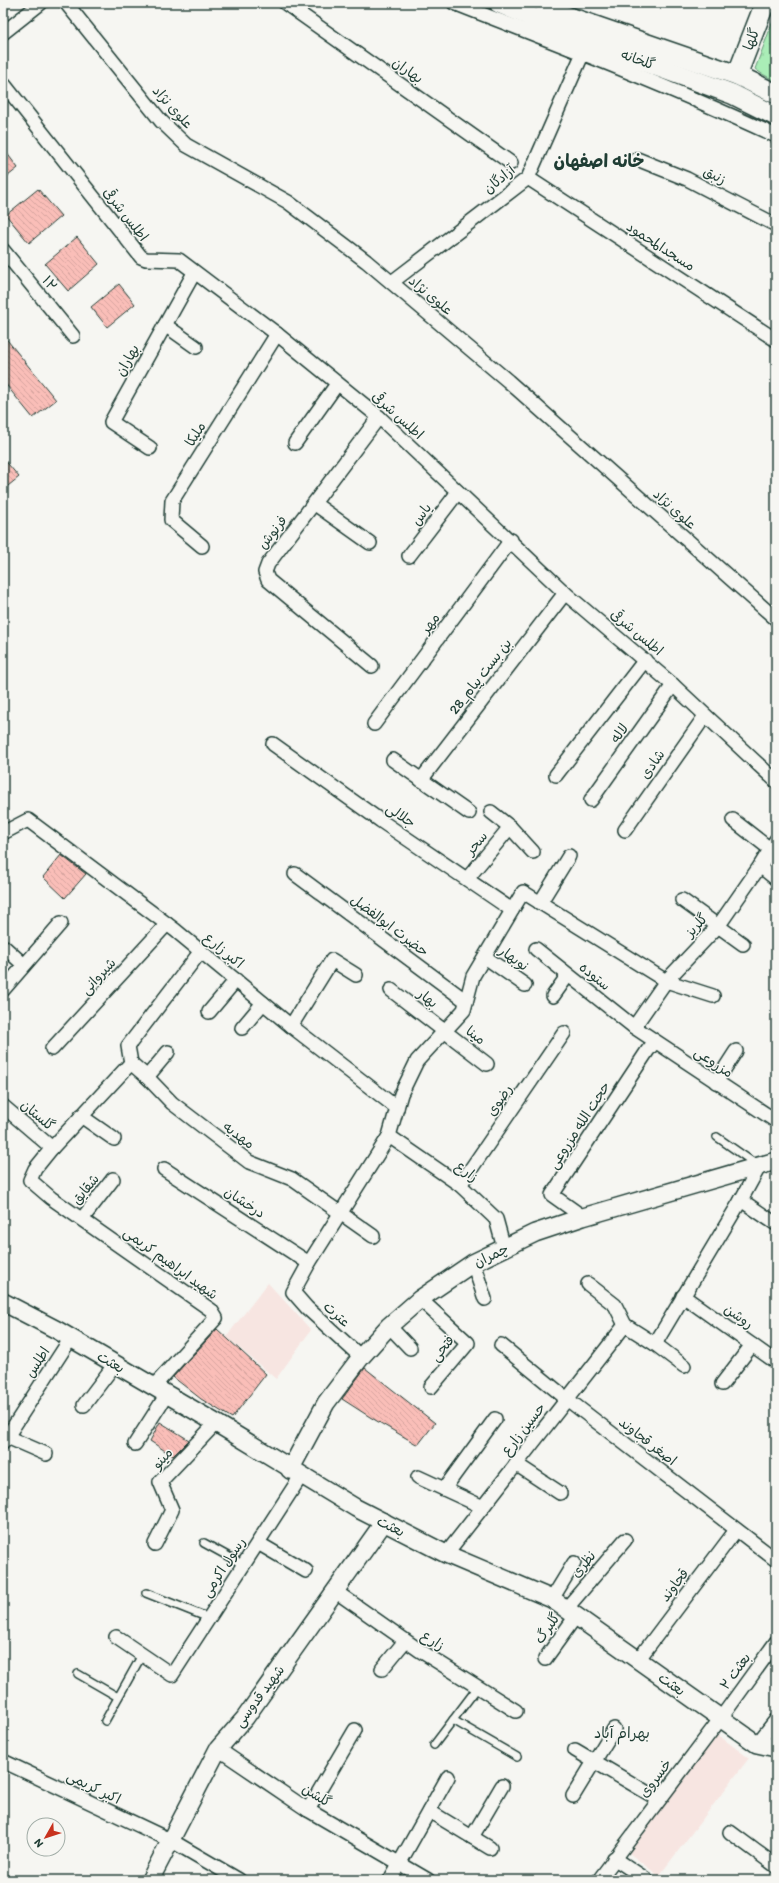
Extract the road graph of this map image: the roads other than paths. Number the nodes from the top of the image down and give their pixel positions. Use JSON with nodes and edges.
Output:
{"nodes":[{"id":1,"x":41,"y":3,"type":"edge"},
{"id":2,"x":66,"y":3,"type":"edge"},
{"id":3,"x":285,"y":3,"type":"edge"},
{"id":4,"x":454,"y":3,"type":"edge"},
{"id":5,"x":499,"y":3,"type":"edge"},
{"id":6,"x":532,"y":3,"type":"edge"},
{"id":7,"x":765,"y":3,"type":"edge"},
{"id":8,"x":552,"y":9,"type":"edge"},
{"id":9,"x":5,"y":27,"type":"edge"},
{"id":10,"x":585,"y":47,"type":"junction"},
{"id":11,"x":737,"y":75,"type":"junction"},
{"id":12,"x":3,"y":83,"type":"edge"},
{"id":13,"x":776,"y":94,"type":"edge"},
{"id":14,"x":776,"y":116,"type":"edge"},
{"id":15,"x":776,"y":136,"type":"edge"},
{"id":16,"x":637,"y":159,"type":"dead end"},
{"id":17,"x":511,"y":163,"type":"dead end"},
{"id":18,"x":528,"y":178,"type":"junction"},
{"id":19,"x":776,"y":225,"type":"edge"},
{"id":20,"x":3,"y":250,"type":"edge"},
{"id":21,"x":194,"y":272,"type":"junction"},
{"id":22,"x":392,"y":282,"type":"junction"},
{"id":23,"x":165,"y":325,"type":"junction"},
{"id":24,"x":276,"y":334,"type":"junction"},
{"id":25,"x":73,"y":336,"type":"dead end"},
{"id":26,"x":776,"y":340,"type":"edge"},
{"id":27,"x":196,"y":347,"type":"dead end"},
{"id":28,"x":337,"y":384,"type":"junction"},
{"id":29,"x":378,"y":418,"type":"junction"},
{"id":30,"x":295,"y":443,"type":"dead end"},
{"id":31,"x":150,"y":448,"type":"dead end"},
{"id":32,"x":458,"y":492,"type":"junction"},
{"id":33,"x":315,"y":504,"type":"junction"},
{"id":34,"x":511,"y":540,"type":"junction"},
{"id":35,"x":370,"y":542,"type":"dead end"},
{"id":36,"x":202,"y":546,"type":"dead end"},
{"id":37,"x":410,"y":556,"type":"dead end"},
{"id":38,"x":565,"y":593,"type":"junction"},
{"id":39,"x":776,"y":619,"type":"edge"},
{"id":40,"x":645,"y":660,"type":"junction"},
{"id":41,"x":372,"y":666,"type":"dead end"},
{"id":42,"x":673,"y":685,"type":"junction"},
{"id":43,"x":705,"y":716,"type":"junction"},
{"id":44,"x":374,"y":724,"type":"dead end"},
{"id":45,"x":273,"y":744,"type":"dead end"},
{"id":46,"x":393,"y":760,"type":"dead end"},
{"id":47,"x":556,"y":775,"type":"dead end"},
{"id":48,"x":421,"y":780,"type":"junction"},
{"id":49,"x":776,"y":782,"type":"edge"},
{"id":50,"x":591,"y":800,"type":"dead end"},
{"id":51,"x":491,"y":812,"type":"dead end"},
{"id":52,"x":469,"y":813,"type":"dead end"},
{"id":53,"x":733,"y":820,"type":"dead end"},
{"id":54,"x":510,"y":827,"type":"junction"},
{"id":55,"x":625,"y":830,"type":"dead end"},
{"id":56,"x":3,"y":833,"type":"edge"},
{"id":57,"x":773,"y":844,"type":"edge"},
{"id":58,"x":533,"y":852,"type":"dead end"},
{"id":59,"x":569,"y":856,"type":"dead end"},
{"id":60,"x":760,"y":866,"type":"junction"},
{"id":61,"x":295,"y":874,"type":"dead end"},
{"id":62,"x":776,"y":878,"type":"edge"},
{"id":63,"x":467,"y":879,"type":"junction"},
{"id":64,"x":682,"y":900,"type":"dead end"},
{"id":65,"x":540,"y":903,"type":"junction"},
{"id":66,"x":512,"y":910,"type":"junction"},
{"id":67,"x":61,"y":922,"type":"dead end"},
{"id":68,"x":167,"y":924,"type":"junction"},
{"id":69,"x":719,"y":925,"type":"junction"},
{"id":70,"x":743,"y":944,"type":"dead end"},
{"id":71,"x":3,"y":946,"type":"edge"},
{"id":72,"x":536,"y":949,"type":"dead end"},
{"id":73,"x":201,"y":951,"type":"junction"},
{"id":74,"x":485,"y":957,"type":"junction"},
{"id":75,"x":24,"y":965,"type":"junction"},
{"id":76,"x":356,"y":975,"type":"dead end"},
{"id":77,"x":568,"y":975,"type":"junction"},
{"id":78,"x":236,"y":980,"type":"junction"},
{"id":79,"x":666,"y":981,"type":"junction"},
{"id":80,"x":525,"y":985,"type":"dead end"},
{"id":81,"x":3,"y":990,"type":"edge"},
{"id":82,"x":391,"y":990,"type":"dead end"},
{"id":83,"x":553,"y":996,"type":"dead end"},
{"id":84,"x":713,"y":996,"type":"dead end"},
{"id":85,"x":466,"y":1001,"type":"junction"},
{"id":86,"x":263,"y":1003,"type":"junction"},
{"id":87,"x":209,"y":1012,"type":"dead end"},
{"id":88,"x":291,"y":1026,"type":"junction"},
{"id":89,"x":634,"y":1027,"type":"junction"},
{"id":90,"x":242,"y":1028,"type":"dead end"},
{"id":91,"x":445,"y":1031,"type":"junction"},
{"id":92,"x":564,"y":1033,"type":"dead end"},
{"id":93,"x":655,"y":1042,"type":"junction"},
{"id":94,"x":52,"y":1049,"type":"dead end"},
{"id":95,"x":736,"y":1051,"type":"dead end"},
{"id":96,"x":168,"y":1052,"type":"dead end"},
{"id":97,"x":131,"y":1063,"type":"junction"},
{"id":98,"x":487,"y":1064,"type":"dead end"},
{"id":99,"x":147,"y":1076,"type":"junction"},
{"id":100,"x":716,"y":1082,"type":"junction"},
{"id":101,"x":3,"y":1106,"type":"edge"},
{"id":102,"x":397,"y":1108,"type":"junction"},
{"id":103,"x":81,"y":1116,"type":"junction"},
{"id":104,"x":776,"y":1122,"type":"edge"},
{"id":105,"x":389,"y":1136,"type":"junction"},
{"id":106,"x":717,"y":1136,"type":"dead end"},
{"id":107,"x":114,"y":1139,"type":"dead end"},
{"id":108,"x":52,"y":1148,"type":"junction"},
{"id":109,"x":776,"y":1161,"type":"edge"},
{"id":110,"x":759,"y":1167,"type":"junction"},
{"id":111,"x":164,"y":1169,"type":"dead end"},
{"id":112,"x":114,"y":1180,"type":"dead end"},
{"id":113,"x":460,"y":1185,"type":"junction"},
{"id":114,"x":741,"y":1200,"type":"junction"},
{"id":115,"x":340,"y":1213,"type":"junction"},
{"id":116,"x":583,"y":1217,"type":"junction"},
{"id":117,"x":82,"y":1219,"type":"junction"},
{"id":118,"x":776,"y":1224,"type":"edge"},
{"id":119,"x":373,"y":1236,"type":"dead end"},
{"id":120,"x":504,"y":1248,"type":"junction"},
{"id":121,"x":309,"y":1263,"type":"junction"},
{"id":122,"x":473,"y":1263,"type":"junction"},
{"id":123,"x":588,"y":1284,"type":"dead end"},
{"id":124,"x":684,"y":1296,"type":"junction"},
{"id":125,"x":420,"y":1299,"type":"junction"},
{"id":126,"x":485,"y":1299,"type":"dead end"},
{"id":127,"x":3,"y":1302,"type":"edge"},
{"id":128,"x":625,"y":1325,"type":"junction"},
{"id":129,"x":389,"y":1326,"type":"junction"},
{"id":130,"x":71,"y":1338,"type":"junction"},
{"id":131,"x":655,"y":1344,"type":"junction"},
{"id":132,"x":501,"y":1345,"type":"dead end"},
{"id":133,"x":752,"y":1345,"type":"junction"},
{"id":134,"x":410,"y":1348,"type":"dead end"},
{"id":135,"x":361,"y":1357,"type":"junction"},
{"id":136,"x":776,"y":1362,"type":"edge"},
{"id":137,"x":115,"y":1364,"type":"junction"},
{"id":138,"x":684,"y":1366,"type":"dead end"},
{"id":139,"x":722,"y":1384,"type":"dead end"},
{"id":140,"x":431,"y":1387,"type":"dead end"},
{"id":141,"x":160,"y":1390,"type":"junction"},
{"id":142,"x":567,"y":1399,"type":"junction"},
{"id":143,"x":84,"y":1405,"type":"dead end"},
{"id":144,"x":495,"y":1419,"type":"dead end"},
{"id":145,"x":216,"y":1423,"type":"junction"},
{"id":146,"x":5,"y":1440,"type":"edge"},
{"id":147,"x":136,"y":1444,"type":"dead end"},
{"id":148,"x":46,"y":1454,"type":"dead end"},
{"id":149,"x":516,"y":1464,"type":"junction"},
{"id":150,"x":296,"y":1473,"type":"junction"},
{"id":151,"x":418,"y":1477,"type":"dead end"},
{"id":152,"x":444,"y":1489,"type":"junction"},
{"id":153,"x":560,"y":1493,"type":"dead end"},
{"id":154,"x":482,"y":1507,"type":"junction"},
{"id":155,"x":384,"y":1522,"type":"junction"},
{"id":156,"x":736,"y":1530,"type":"junction"},
{"id":157,"x":625,"y":1540,"type":"dead end"},
{"id":158,"x":204,"y":1543,"type":"dead end"},
{"id":159,"x":258,"y":1543,"type":"junction"},
{"id":160,"x":155,"y":1544,"type":"dead end"},
{"id":161,"x":446,"y":1554,"type":"junction"},
{"id":162,"x":776,"y":1560,"type":"edge"},
{"id":163,"x":574,"y":1563,"type":"dead end"},
{"id":164,"x":244,"y":1565,"type":"junction"},
{"id":165,"x":306,"y":1570,"type":"dead end"},
{"id":166,"x":335,"y":1591,"type":"junction"},
{"id":167,"x":146,"y":1593,"type":"dead end"},
{"id":168,"x":552,"y":1599,"type":"junction"},
{"id":169,"x":571,"y":1612,"type":"junction"},
{"id":170,"x":209,"y":1618,"type":"junction"},
{"id":171,"x":116,"y":1637,"type":"dead end"},
{"id":172,"x":405,"y":1641,"type":"junction"},
{"id":173,"x":776,"y":1642,"type":"edge"},
{"id":174,"x":142,"y":1655,"type":"junction"},
{"id":175,"x":545,"y":1659,"type":"dead end"},
{"id":176,"x":638,"y":1660,"type":"junction"},
{"id":177,"x":382,"y":1669,"type":"dead end"},
{"id":178,"x":78,"y":1674,"type":"dead end"},
{"id":179,"x":478,"y":1687,"type":"junction"},
{"id":180,"x":118,"y":1697,"type":"junction"},
{"id":181,"x":516,"y":1711,"type":"dead end"},
{"id":182,"x":721,"y":1718,"type":"junction"},
{"id":183,"x":453,"y":1720,"type":"junction"},
{"id":184,"x":776,"y":1720,"type":"edge"},
{"id":185,"x":105,"y":1721,"type":"dead end"},
{"id":186,"x":614,"y":1729,"type":"dead end"},
{"id":187,"x":355,"y":1730,"type":"dead end"},
{"id":188,"x":757,"y":1744,"type":"junction"},
{"id":189,"x":434,"y":1745,"type":"dead end"},
{"id":190,"x":776,"y":1748,"type":"edge"},
{"id":191,"x":218,"y":1749,"type":"junction"},
{"id":192,"x":575,"y":1750,"type":"dead end"},
{"id":193,"x":517,"y":1758,"type":"dead end"},
{"id":194,"x":3,"y":1761,"type":"edge"},
{"id":195,"x":593,"y":1761,"type":"junction"},
{"id":196,"x":448,"y":1777,"type":"dead end"},
{"id":197,"x":502,"y":1786,"type":"dead end"},
{"id":198,"x":573,"y":1796,"type":"dead end"},
{"id":199,"x":658,"y":1799,"type":"junction"},
{"id":200,"x":308,"y":1810,"type":"junction"},
{"id":201,"x":429,"y":1811,"type":"junction"},
{"id":202,"x":730,"y":1832,"type":"dead end"},
{"id":203,"x":472,"y":1837,"type":"junction"},
{"id":204,"x":172,"y":1842,"type":"junction"},
{"id":205,"x":490,"y":1848,"type":"dead end"},
{"id":206,"x":614,"y":1858,"type":"junction"},
{"id":207,"x":401,"y":1864,"type":"junction"},
{"id":208,"x":776,"y":1866,"type":"edge"},
{"id":209,"x":150,"y":1880,"type":"edge"},
{"id":210,"x":239,"y":1880,"type":"edge"},
{"id":211,"x":390,"y":1880,"type":"edge"},
{"id":212,"x":428,"y":1880,"type":"edge"},
{"id":213,"x":599,"y":1880,"type":"edge"},
{"id":214,"x":647,"y":1880,"type":"edge"}],
"edges":[{"from":1,"to":9,"type":"street"},
{"from":2,"to":22,"type":"street","name":"علوی نژاد"},
{"from":3,"to":17,"type":"street","name":"بهاران"},
{"from":4,"to":10,"type":"street"},
{"from":5,"to":10,"type":"main road","name":"گلخانه"},
{"from":6,"to":8,"type":"main road","name":"گلخانه"},
{"from":7,"to":11,"type":"main road","name":"گلها"},
{"from":8,"to":11,"type":"main road","name":"گلخانه"},
{"from":10,"to":14,"type":"main road","name":"گلخانه"},
{"from":10,"to":15,"type":"street"},
{"from":10,"to":18,"type":"street","name":"آزادگان"},
{"from":11,"to":13,"type":"main road","name":"گلخانه"},
{"from":12,"to":21,"type":"street","name":"اطلس شرقی"},
{"from":16,"to":19,"type":"street","name":"زنبق"},
{"from":18,"to":22,"type":"street","name":"آزادگان"},
{"from":18,"to":26,"type":"street","name":"مسجدالمحمود"},
{"from":20,"to":25,"type":"street","name":"۱۲"},
{"from":21,"to":23,"type":"street","name":"بهاران"},
{"from":21,"to":24,"type":"street","name":"اطلس شرقی"},
{"from":22,"to":39,"type":"street","name":"علوی نژاد"},
{"from":23,"to":27,"type":"street"},
{"from":23,"to":31,"type":"street","name":"بهاران"},
{"from":24,"to":28,"type":"street","name":"اطلس شرقی"},
{"from":24,"to":36,"type":"street","name":"ملیکا"},
{"from":28,"to":29,"type":"street","name":"اطلس شرقی"},
{"from":28,"to":30,"type":"street"},
{"from":29,"to":32,"type":"street","name":"اطلس شرقی"},
{"from":29,"to":33,"type":"street","name":"فرنوش"},
{"from":32,"to":34,"type":"street","name":"اطلس شرقی"},
{"from":32,"to":37,"type":"street","name":"یاس"},
{"from":33,"to":35,"type":"street"},
{"from":33,"to":41,"type":"street","name":"فرنوش"},
{"from":34,"to":38,"type":"street","name":"اطلس شرقی"},
{"from":34,"to":44,"type":"street","name":"مهر"},
{"from":38,"to":40,"type":"street","name":"اطلس شرقی"},
{"from":38,"to":48,"type":"street","name":"بن بست پیام_28"},
{"from":40,"to":42,"type":"street","name":"اطلس شرقی"},
{"from":40,"to":47,"type":"street"},
{"from":42,"to":43,"type":"street","name":"اطلس شرقی"},
{"from":42,"to":50,"type":"street","name":"لاله"},
{"from":43,"to":49,"type":"street","name":"اطلس شرقی"},
{"from":43,"to":55,"type":"street","name":"شادی"},
{"from":45,"to":63,"type":"street","name":"جلالی"},
{"from":46,"to":48,"type":"street"},
{"from":48,"to":52,"type":"street"},
{"from":51,"to":54,"type":"street"},
{"from":53,"to":57,"type":"street"},
{"from":54,"to":58,"type":"street"},
{"from":54,"to":63,"type":"street","name":"سحر"},
{"from":56,"to":68,"type":"street","name":"اکبر زارع"},
{"from":57,"to":60,"type":"street","name":"گلریز"},
{"from":59,"to":65,"type":"street"},
{"from":60,"to":62,"type":"street"},
{"from":60,"to":69,"type":"street","name":"گلریز"},
{"from":61,"to":85,"type":"street","name":"حضرت ابوالفضل"},
{"from":63,"to":66,"type":"street","name":"جلالی"},
{"from":64,"to":69,"type":"street"},
{"from":65,"to":66,"type":"street"},
{"from":65,"to":79,"type":"street"},
{"from":66,"to":74,"type":"street"},
{"from":67,"to":75,"type":"street"},
{"from":68,"to":73,"type":"street","name":"اکبر زارع"},
{"from":68,"to":94,"type":"street","name":"شیروانی"},
{"from":69,"to":70,"type":"street"},
{"from":69,"to":79,"type":"street","name":"گلریز"},
{"from":71,"to":75,"type":"street"},
{"from":72,"to":77,"type":"street","name":"ستوده"},
{"from":73,"to":78,"type":"street","name":"اکبر زارع"},
{"from":73,"to":97,"type":"street"},
{"from":74,"to":80,"type":"street","name":"نوبهار"},
{"from":74,"to":85,"type":"street"},
{"from":75,"to":81,"type":"street"},
{"from":76,"to":88,"type":"street"},
{"from":77,"to":83,"type":"street"},
{"from":77,"to":89,"type":"street","name":"ستوده"},
{"from":78,"to":86,"type":"street","name":"اکبر زارع"},
{"from":78,"to":87,"type":"street"},
{"from":79,"to":84,"type":"street"},
{"from":79,"to":89,"type":"street","name":"گلریز"},
{"from":82,"to":91,"type":"street","name":"بهار"},
{"from":85,"to":91,"type":"street"},
{"from":86,"to":88,"type":"street","name":"اکبر زارع"},
{"from":86,"to":90,"type":"street"},
{"from":88,"to":102,"type":"street","name":"اکبر زارع"},
{"from":89,"to":93,"type":"street","name":"مزروعی"},
{"from":91,"to":98,"type":"street","name":"مینا"},
{"from":91,"to":102,"type":"street"},
{"from":92,"to":113,"type":"street","name":"رضوی"},
{"from":93,"to":100,"type":"street","name":"مزروعی"},
{"from":93,"to":116,"type":"street","name":"حجت الله مزروعی"},
{"from":95,"to":100,"type":"street"},
{"from":96,"to":99,"type":"street"},
{"from":97,"to":99,"type":"street","name":"مهدیه"},
{"from":97,"to":103,"type":"street"},
{"from":99,"to":115,"type":"street","name":"مهدیه"},
{"from":100,"to":104,"type":"street","name":"مزروعی"},
{"from":101,"to":108,"type":"street","name":"گلستان"},
{"from":102,"to":105,"type":"street"},
{"from":103,"to":107,"type":"street"},
{"from":103,"to":108,"type":"street"},
{"from":105,"to":113,"type":"street","name":"زارع"},
{"from":105,"to":115,"type":"street"},
{"from":106,"to":110,"type":"lane"},
{"from":108,"to":117,"type":"street","name":"شهید ابراهیم کریمی"},
{"from":109,"to":110,"type":"street","name":"چمران"},
{"from":110,"to":114,"type":"street"},
{"from":110,"to":116,"type":"street","name":"چمران"},
{"from":111,"to":121,"type":"street","name":"درخشان"},
{"from":112,"to":117,"type":"street","name":"شقایق"},
{"from":113,"to":120,"type":"street","name":"زارع"},
{"from":114,"to":118,"type":"street"},
{"from":114,"to":124,"type":"street"},
{"from":115,"to":119,"type":"street","name":"مهدیه"},
{"from":115,"to":121,"type":"street"},
{"from":116,"to":120,"type":"street","name":"چمران"},
{"from":117,"to":141,"type":"street","name":"شهید ابراهیم کریمی"},
{"from":120,"to":122,"type":"street","name":"چمران"},
{"from":121,"to":135,"type":"street","name":"عترت"},
{"from":122,"to":125,"type":"street","name":"چمران"},
{"from":122,"to":126,"type":"street"},
{"from":123,"to":128,"type":"street"},
{"from":124,"to":131,"type":"street"},
{"from":124,"to":133,"type":"street","name":"روشن"},
{"from":125,"to":129,"type":"street","name":"چمران"},
{"from":125,"to":140,"type":"street","name":"فتحی"},
{"from":127,"to":130,"type":"street","name":"بعثت"},
{"from":128,"to":131,"type":"street"},
{"from":128,"to":142,"type":"street","name":"حسین زارع"},
{"from":129,"to":134,"type":"street"},
{"from":129,"to":135,"type":"street","name":"چمران"},
{"from":130,"to":137,"type":"street","name":"بعثت"},
{"from":130,"to":146,"type":"street","name":"اطلس"},
{"from":131,"to":138,"type":"street"},
{"from":132,"to":142,"type":"street","name":"اصغر قجاوند"},
{"from":133,"to":136,"type":"street","name":"روشن"},
{"from":133,"to":139,"type":"street"},
{"from":135,"to":150,"type":"street","name":"چمران"},
{"from":137,"to":141,"type":"street","name":"بعثت"},
{"from":137,"to":143,"type":"street"},
{"from":141,"to":145,"type":"street","name":"بعثت"},
{"from":141,"to":147,"type":"street"},
{"from":142,"to":149,"type":"street","name":"حسین زارع"},
{"from":142,"to":156,"type":"street","name":"اصغر قجاوند"},
{"from":144,"to":152,"type":"street"},
{"from":145,"to":150,"type":"street","name":"بعثت"},
{"from":145,"to":160,"type":"street","name":"مینو"},
{"from":146,"to":148,"type":"street"},
{"from":149,"to":153,"type":"street"},
{"from":149,"to":154,"type":"street","name":"حسین زارع"},
{"from":150,"to":155,"type":"street","name":"بعثت"},
{"from":150,"to":159,"type":"street","name":"رسول اکرمی"},
{"from":151,"to":152,"type":"street"},
{"from":152,"to":154,"type":"street"},
{"from":154,"to":161,"type":"street","name":"حسین زارع"},
{"from":155,"to":161,"type":"street","name":"بعثت"},
{"from":155,"to":166,"type":"street","name":"شهید قدوسی"},
{"from":156,"to":162,"type":"street","name":"اصغر قجاوند"},
{"from":156,"to":176,"type":"street","name":"قجاوند"},
{"from":157,"to":169,"type":"street","name":"نظری"},
{"from":158,"to":164,"type":"lane"},
{"from":159,"to":164,"type":"street","name":"رسول اکرمی"},
{"from":159,"to":165,"type":"street"},
{"from":161,"to":168,"type":"street","name":"بعثت"},
{"from":163,"to":168,"type":"street"},
{"from":164,"to":170,"type":"street","name":"رسول اکرمی"},
{"from":166,"to":172,"type":"street","name":"زارع"},
{"from":166,"to":191,"type":"street","name":"شهید قدوسی"},
{"from":167,"to":170,"type":"lane"},
{"from":168,"to":169,"type":"street","name":"بعثت"},
{"from":169,"to":175,"type":"street","name":"گلبرگ"},
{"from":169,"to":176,"type":"street","name":"بعثت"},
{"from":170,"to":174,"type":"street","name":"رسول اکرمی"},
{"from":171,"to":174,"type":"street"},
{"from":172,"to":177,"type":"street"},
{"from":172,"to":179,"type":"street","name":"زارع"},
{"from":173,"to":182,"type":"street","name":"بعثت ۲"},
{"from":174,"to":180,"type":"lane"},
{"from":176,"to":182,"type":"street","name":"بعثت"},
{"from":178,"to":180,"type":"lane"},
{"from":179,"to":181,"type":"street","name":"زارع"},
{"from":179,"to":183,"type":"lane"},
{"from":180,"to":185,"type":"lane"},
{"from":182,"to":188,"type":"street","name":"بعثت"},
{"from":182,"to":199,"type":"street","name":"خسروی"},
{"from":183,"to":189,"type":"lane"},
{"from":183,"to":193,"type":"lane"},
{"from":184,"to":188,"type":"street"},
{"from":186,"to":195,"type":"street"},
{"from":187,"to":200,"type":"street"},
{"from":188,"to":190,"type":"street","name":"بعثت"},
{"from":191,"to":200,"type":"street","name":"گلشن"},
{"from":191,"to":204,"type":"street","name":"شهید قدوسی"},
{"from":192,"to":195,"type":"street"},
{"from":194,"to":204,"type":"street","name":"اکبر کریمی"},
{"from":195,"to":198,"type":"street"},
{"from":195,"to":199,"type":"street"},
{"from":196,"to":201,"type":"street"},
{"from":197,"to":203,"type":"street"},
{"from":199,"to":206,"type":"street","name":"خسروی"},
{"from":200,"to":207,"type":"street","name":"گلشن"},
{"from":201,"to":203,"type":"street"},
{"from":201,"to":207,"type":"street"},
{"from":202,"to":208,"type":"street"},
{"from":203,"to":205,"type":"street"},
{"from":204,"to":209,"type":"street","name":"شهید قدوسی"},
{"from":204,"to":210,"type":"street","name":"اکبر کریمی"},
{"from":206,"to":213,"type":"street","name":"خسروی"},
{"from":206,"to":214,"type":"street"},
{"from":207,"to":211,"type":"street"},
{"from":207,"to":212,"type":"street","name":"گلشن"}]}
